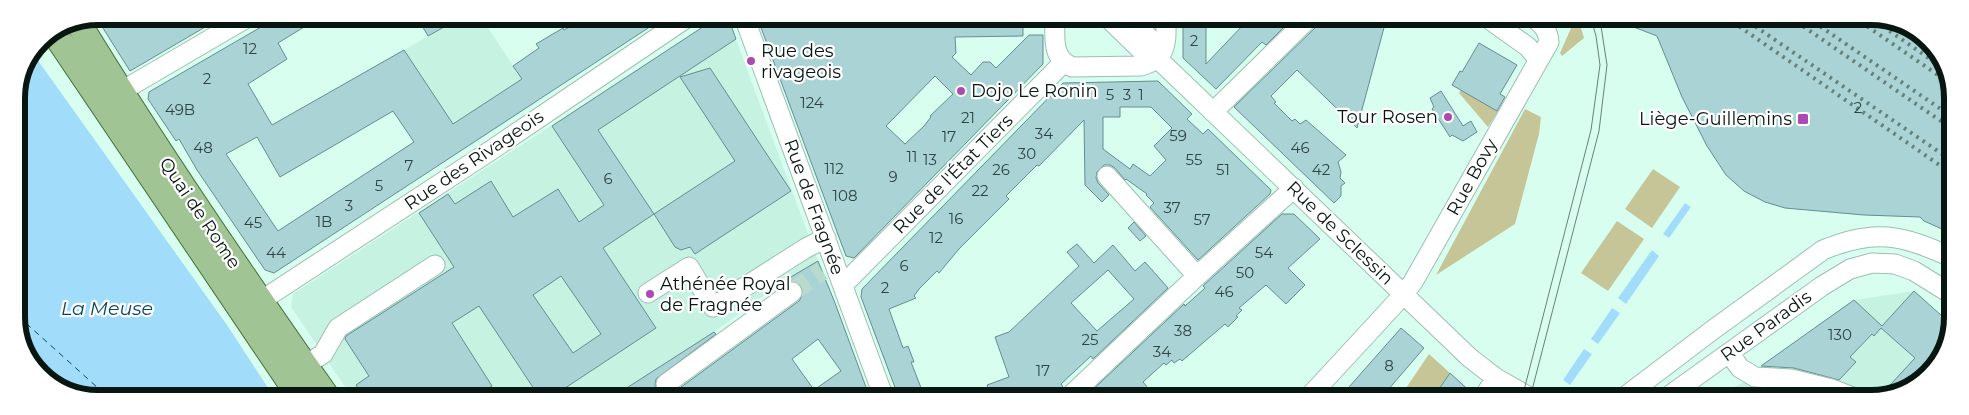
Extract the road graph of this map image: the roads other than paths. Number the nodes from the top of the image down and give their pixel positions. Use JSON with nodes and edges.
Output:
{"nodes":[{"id":1,"x":235,"y":25,"type":"edge"},
{"id":2,"x":676,"y":25,"type":"edge"},
{"id":3,"x":747,"y":25,"type":"edge"},
{"id":4,"x":1055,"y":25,"type":"edge"},
{"id":5,"x":1115,"y":25,"type":"edge"},
{"id":6,"x":1137,"y":25,"type":"edge"},
{"id":7,"x":1166,"y":25,"type":"edge"},
{"id":8,"x":1302,"y":25,"type":"edge"},
{"id":9,"x":1497,"y":25,"type":"edge"},
{"id":10,"x":1543,"y":25,"type":"edge"},
{"id":11,"x":80,"y":27,"type":"edge"},
{"id":12,"x":57,"y":37,"type":"edge"},
{"id":13,"x":1158,"y":58,"type":"junction"},
{"id":14,"x":1538,"y":60,"type":"junction"},
{"id":15,"x":1062,"y":63,"type":"junction"},
{"id":16,"x":111,"y":97,"type":"junction"},
{"id":17,"x":1214,"y":112,"type":"junction"},
{"id":18,"x":1107,"y":176,"type":"dead end"},
{"id":19,"x":1294,"y":188,"type":"junction"},
{"id":20,"x":826,"y":238,"type":"junction"},
{"id":21,"x":1944,"y":253,"type":"edge"},
{"id":22,"x":435,"y":265,"type":"dead end"},
{"id":23,"x":1197,"y":276,"type":"junction"},
{"id":24,"x":843,"y":285,"type":"junction"},
{"id":25,"x":1944,"y":290,"type":"edge"},
{"id":26,"x":792,"y":292,"type":"tunnel mouth"},
{"id":27,"x":648,"y":294,"type":"dead end"},
{"id":28,"x":1404,"y":294,"type":"junction"},
{"id":29,"x":251,"y":307,"type":"junction"},
{"id":30,"x":1729,"y":353,"type":"junction"},
{"id":31,"x":305,"y":365,"type":"junction"},
{"id":32,"x":1496,"y":378,"type":"junction"},
{"id":33,"x":666,"y":384,"type":"dead end"},
{"id":34,"x":296,"y":390,"type":"edge"},
{"id":35,"x":322,"y":390,"type":"edge"},
{"id":36,"x":881,"y":390,"type":"edge"},
{"id":37,"x":1076,"y":390,"type":"edge"},
{"id":38,"x":1315,"y":390,"type":"edge"},
{"id":39,"x":1489,"y":390,"type":"edge"},
{"id":40,"x":1517,"y":390,"type":"edge"},
{"id":41,"x":1633,"y":390,"type":"edge"},
{"id":42,"x":1677,"y":390,"type":"edge"},
{"id":43,"x":1835,"y":390,"type":"edge"}],
"edges":[{"from":1,"to":16,"type":"street"},
{"from":2,"to":29,"type":"street","name":"Rue des Rivageois"},
{"from":3,"to":20,"type":"street","name":"Rue de Fragnée"},
{"from":4,"to":15,"type":"street"},
{"from":5,"to":13,"type":"street"},
{"from":6,"to":13,"type":"street"},
{"from":7,"to":13,"type":"street"},
{"from":8,"to":17,"type":"street"},
{"from":9,"to":14,"type":"street"},
{"from":10,"to":14,"type":"street","name":"Rue Bovy"},
{"from":11,"to":16,"type":"main road","name":"Quai de Rome"},
{"from":12,"to":16,"type":"main road","name":"Quai de Rome"},
{"from":13,"to":15,"type":"street"},
{"from":13,"to":17,"type":"street","name":"Rue de Sclessin"},
{"from":14,"to":28,"type":"street","name":"Rue Bovy"},
{"from":15,"to":24,"type":"street","name":"Rue de l'État Tiers"},
{"from":16,"to":29,"type":"main road","name":"Quai de Rome"},
{"from":17,"to":19,"type":"street","name":"Rue de Sclessin"},
{"from":18,"to":23,"type":"street"},
{"from":19,"to":23,"type":"street"},
{"from":19,"to":28,"type":"street","name":"Rue de Sclessin"},
{"from":20,"to":24,"type":"street","name":"Rue de Fragnée"},
{"from":20,"to":27,"type":"street"},
{"from":21,"to":41,"type":"street"},
{"from":22,"to":31,"type":"street"},
{"from":23,"to":37,"type":"street"},
{"from":24,"to":36,"type":"street","name":"Rue de Fragnée"},
{"from":25,"to":30,"type":"street","name":"Rue Paradis"},
{"from":26,"to":33,"type":"street"},
{"from":28,"to":32,"type":"street","name":"Rue de Sclessin"},
{"from":28,"to":38,"type":"street","name":"Rue Bovy"},
{"from":29,"to":31,"type":"main road","name":"Quai de Rome"},
{"from":29,"to":34,"type":"main road","name":"Quai de Rome"},
{"from":30,"to":42,"type":"street","name":"Rue Paradis"},
{"from":30,"to":43,"type":"street"},
{"from":31,"to":35,"type":"main road","name":"Quai de Rome"},
{"from":32,"to":39,"type":"street"},
{"from":32,"to":40,"type":"street","name":"Rue de Sclessin"}]}
